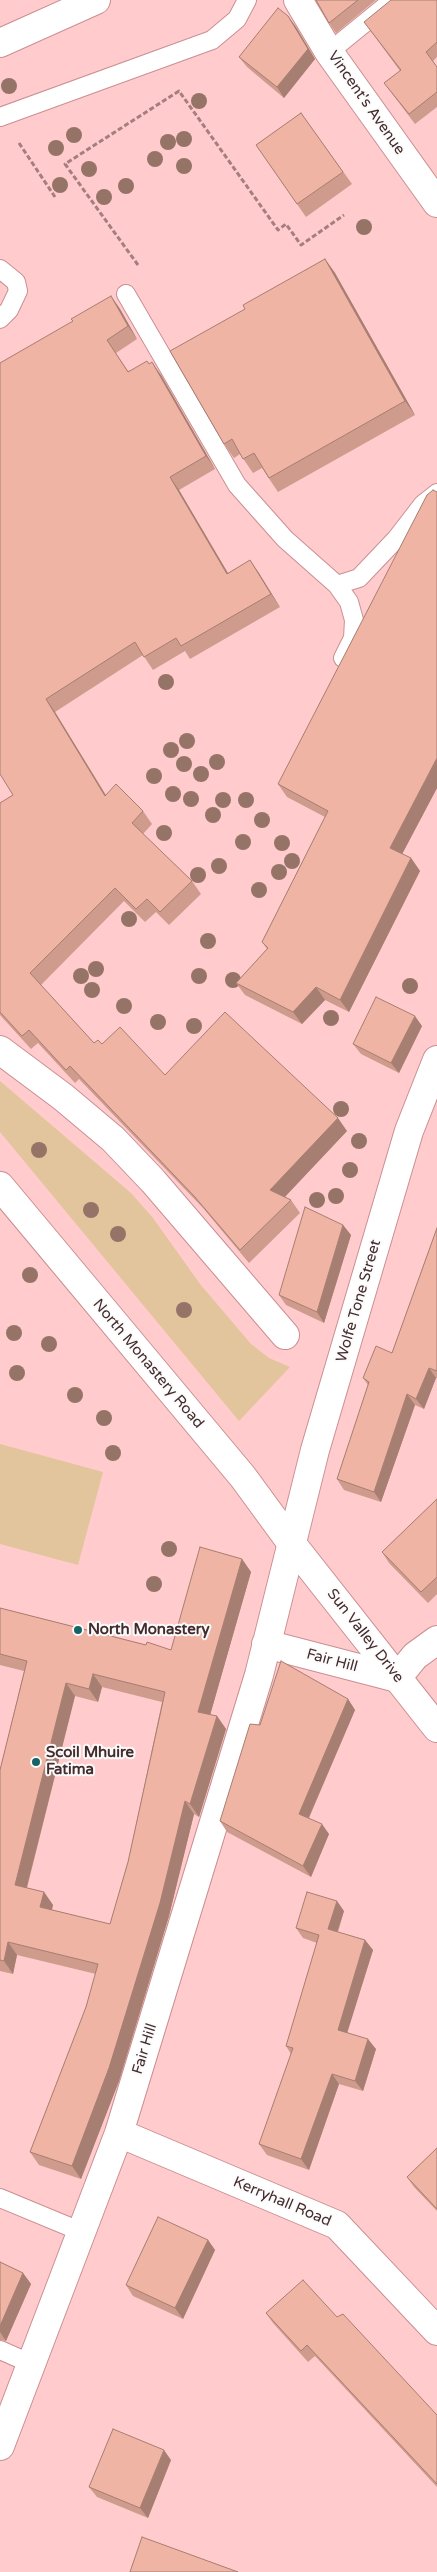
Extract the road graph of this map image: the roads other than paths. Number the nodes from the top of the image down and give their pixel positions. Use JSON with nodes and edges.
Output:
{"nodes":[{"id":1,"x":96,"y":0,"type":"edge"},
{"id":2,"x":247,"y":0,"type":"edge"},
{"id":3,"x":298,"y":0,"type":"edge"},
{"id":4,"x":393,"y":0,"type":"edge"},
{"id":5,"x":0,"y":43,"type":"edge"},
{"id":6,"x":329,"y":52,"type":"junction"},
{"id":7,"x":3,"y":116,"type":"edge"},
{"id":8,"x":435,"y":194,"type":"edge"},
{"id":9,"x":0,"y":269,"type":"edge"},
{"id":10,"x":126,"y":294,"type":"dead end"},
{"id":11,"x":0,"y":319,"type":"edge"},
{"id":12,"x":437,"y":493,"type":"edge"},
{"id":13,"x":337,"y":585,"type":"junction"},
{"id":14,"x":337,"y":671,"type":"edge"},
{"id":15,"x":0,"y":1050,"type":"edge"},
{"id":16,"x":437,"y":1060,"type":"edge"},
{"id":17,"x":0,"y":1186,"type":"edge"},
{"id":18,"x":285,"y":1335,"type":"dead end"},
{"id":19,"x":292,"y":1544,"type":"junction"},
{"id":20,"x":437,"y":1640,"type":"edge"},
{"id":21,"x":266,"y":1644,"type":"junction"},
{"id":22,"x":397,"y":1678,"type":"junction"},
{"id":23,"x":437,"y":1728,"type":"edge"},
{"id":24,"x":120,"y":2134,"type":"junction"},
{"id":25,"x":0,"y":2198,"type":"edge"},
{"id":26,"x":82,"y":2232,"type":"junction"},
{"id":27,"x":437,"y":2332,"type":"edge"},
{"id":28,"x":0,"y":2350,"type":"edge"},
{"id":29,"x":32,"y":2364,"type":"junction"},
{"id":30,"x":0,"y":2446,"type":"edge"}],
"edges":[{"from":1,"to":5,"type":"street"},
{"from":2,"to":7,"type":"lane"},
{"from":3,"to":6,"type":"street","name":"Vincent's Avenue"},
{"from":4,"to":6,"type":"lane"},
{"from":6,"to":8,"type":"street","name":"Vincent's Avenue"},
{"from":9,"to":11,"type":"lane"},
{"from":10,"to":13,"type":"lane"},
{"from":12,"to":13,"type":"lane"},
{"from":13,"to":14,"type":"lane"},
{"from":15,"to":18,"type":"street"},
{"from":16,"to":19,"type":"street","name":"Wolfe Tone Street"},
{"from":17,"to":19,"type":"street","name":"North Monastery Road"},
{"from":19,"to":21,"type":"street","name":"Fair Hill"},
{"from":19,"to":22,"type":"street","name":"Sun Valley Drive"},
{"from":20,"to":22,"type":"street"},
{"from":21,"to":22,"type":"street","name":"Fair Hill"},
{"from":21,"to":24,"type":"street","name":"Fair Hill"},
{"from":22,"to":23,"type":"street","name":"Sun Valley Drive"},
{"from":24,"to":26,"type":"street","name":"Fair Hill"},
{"from":24,"to":27,"type":"street","name":"Kerryhall Road"},
{"from":25,"to":26,"type":"lane"},
{"from":26,"to":29,"type":"street","name":"Fair Hill"},
{"from":28,"to":29,"type":"lane"},
{"from":29,"to":30,"type":"street","name":"Fair Hill"}]}
